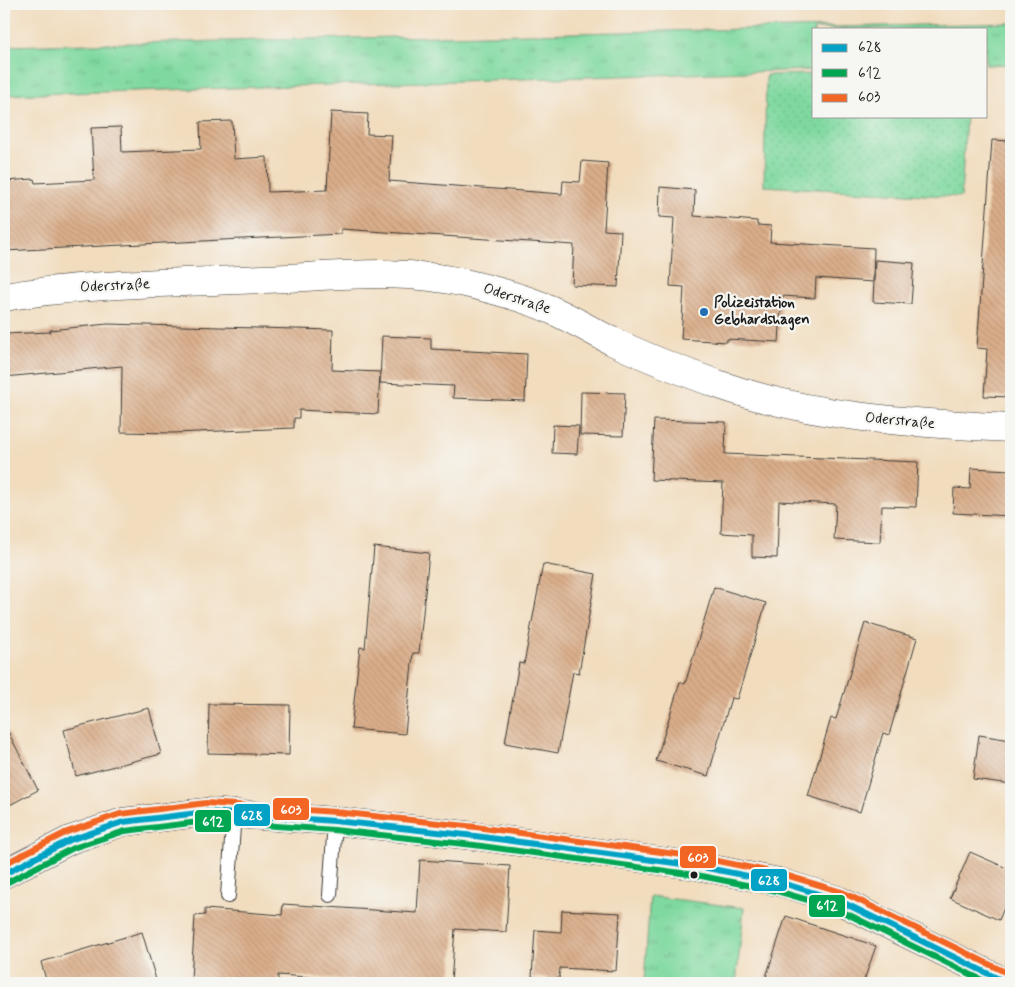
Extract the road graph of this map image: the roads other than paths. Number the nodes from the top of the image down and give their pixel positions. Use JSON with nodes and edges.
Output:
{"nodes":[{"id":1,"x":4,"y":296,"type":"edge"},
{"id":2,"x":1011,"y":428,"type":"edge"},
{"id":3,"x":234,"y":813,"type":"junction"},
{"id":4,"x":334,"y":821,"type":"junction"},
{"id":5,"x":4,"y":874,"type":"edge"},
{"id":6,"x":330,"y":895,"type":"dead end"},
{"id":7,"x":228,"y":896,"type":"dead end"},
{"id":8,"x":1007,"y":983,"type":"edge"}],
"edges":[{"from":1,"to":2,"type":"street","name":"Oderstraße"},
{"from":3,"to":4,"type":"street"},
{"from":3,"to":5,"type":"street"},
{"from":3,"to":7,"type":"lane"},
{"from":4,"to":6,"type":"lane"},
{"from":4,"to":8,"type":"street"}]}
